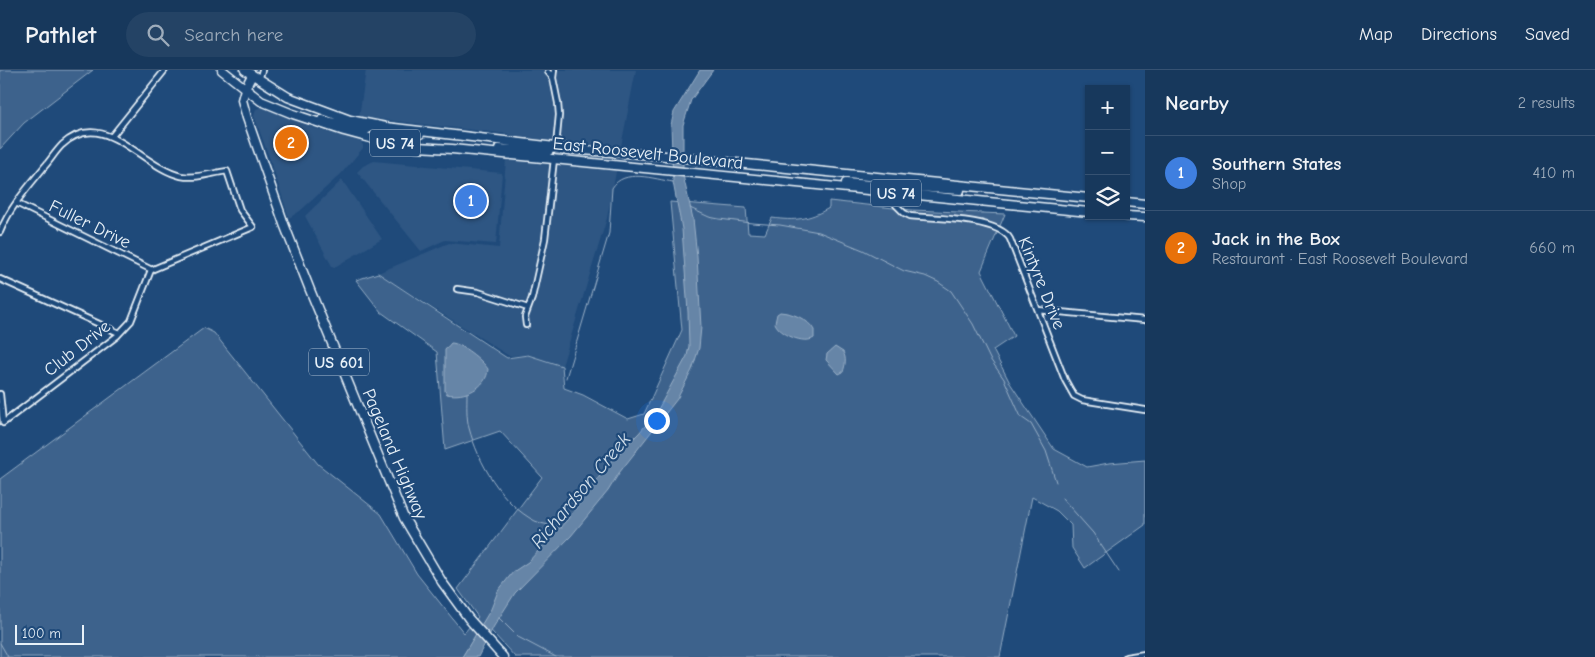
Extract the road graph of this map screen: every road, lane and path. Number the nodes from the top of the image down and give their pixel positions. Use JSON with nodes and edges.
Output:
{"nodes":[{"id":1,"x":165,"y":70,"type":"edge"},
{"id":2,"x":222,"y":70,"type":"edge"},
{"id":3,"x":262,"y":70,"type":"edge"},
{"id":4,"x":542,"y":70,"type":"edge"},
{"id":5,"x":554,"y":70,"type":"edge"},
{"id":6,"x":548,"y":72,"type":"junction"},
{"id":7,"x":252,"y":75,"type":"edge"},
{"id":8,"x":553,"y":78,"type":"junction"},
{"id":9,"x":245,"y":89,"type":"junction"},
{"id":10,"x":299,"y":116,"type":"junction"},
{"id":11,"x":376,"y":125,"type":"junction"},
{"id":12,"x":430,"y":133,"type":"junction"},
{"id":13,"x":112,"y":136,"type":"junction"},
{"id":14,"x":372,"y":139,"type":"junction"},
{"id":15,"x":556,"y":146,"type":"junction"},
{"id":16,"x":472,"y":151,"type":"junction"},
{"id":17,"x":628,"y":153,"type":"junction"},
{"id":18,"x":554,"y":159,"type":"junction"},
{"id":19,"x":893,"y":179,"type":"junction"},
{"id":20,"x":796,"y":182,"type":"junction"},
{"id":21,"x":993,"y":188,"type":"junction"},
{"id":22,"x":895,"y":193,"type":"junction"},
{"id":23,"x":1085,"y":198,"type":"edge"},
{"id":24,"x":1130,"y":202,"type":"edge"},
{"id":25,"x":16,"y":203,"type":"junction"},
{"id":26,"x":1145,"y":204,"type":"edge"},
{"id":27,"x":1085,"y":212,"type":"edge"},
{"id":28,"x":1130,"y":216,"type":"edge"},
{"id":29,"x":1145,"y":218,"type":"edge"},
{"id":30,"x":0,"y":232,"type":"edge"},
{"id":31,"x":152,"y":270,"type":"junction"},
{"id":32,"x":0,"y":279,"type":"edge"},
{"id":33,"x":457,"y":289,"type":"dead end"},
{"id":34,"x":528,"y":308,"type":"junction"},
{"id":35,"x":1038,"y":310,"type":"junction"},
{"id":36,"x":1145,"y":320,"type":"edge"},
{"id":37,"x":526,"y":325,"type":"dead end"},
{"id":38,"x":120,"y":334,"type":"junction"},
{"id":39,"x":0,"y":394,"type":"edge"},
{"id":40,"x":1145,"y":410,"type":"edge"},
{"id":41,"x":1145,"y":654,"type":"edge"},
{"id":42,"x":501,"y":655,"type":"edge"},
{"id":43,"x":1126,"y":657,"type":"edge"}],
"edges":[{"from":1,"to":13,"type":"street"},
{"from":2,"to":9,"type":"highway","name":"East Roosevelt Boulevard","number":"US 74"},
{"from":3,"to":7,"type":"street"},
{"from":4,"to":6,"type":"street"},
{"from":5,"to":6,"type":"street"},
{"from":5,"to":8,"type":"street"},
{"from":6,"to":8,"type":"street"},
{"from":7,"to":9,"type":"highway","name":"Pageland Highway","number":"US 601"},
{"from":7,"to":11,"type":"highway","name":"East Roosevelt Boulevard","number":"US 74"},
{"from":8,"to":15,"type":"street"},
{"from":9,"to":10,"type":"highway","name":"East Roosevelt Boulevard","number":"US 74"},
{"from":9,"to":42,"type":"highway","name":"Pageland Highway","number":"US 601"},
{"from":10,"to":11,"type":"highway"},
{"from":10,"to":14,"type":"highway","name":"East Roosevelt Boulevard","number":"US 74"},
{"from":11,"to":12,"type":"highway","name":"East Roosevelt Boulevard","number":"US 74"},
{"from":12,"to":14,"type":"highway"},
{"from":12,"to":15,"type":"highway","name":"East Roosevelt Boulevard","number":"US 74"},
{"from":13,"to":25,"type":"street"},
{"from":13,"to":31,"type":"street"},
{"from":14,"to":16,"type":"highway","name":"East Roosevelt Boulevard","number":"US 74"},
{"from":15,"to":16,"type":"highway"},
{"from":15,"to":17,"type":"highway","name":"East Roosevelt Boulevard","number":"US 74"},
{"from":16,"to":18,"type":"highway","name":"East Roosevelt Boulevard","number":"US 74"},
{"from":17,"to":18,"type":"highway"},
{"from":17,"to":19,"type":"highway","name":"East Roosevelt Boulevard","number":"US 74"},
{"from":18,"to":20,"type":"highway","name":"East Roosevelt Boulevard","number":"US 74"},
{"from":18,"to":34,"type":"street"},
{"from":19,"to":20,"type":"highway"},
{"from":19,"to":21,"type":"highway","name":"East Roosevelt Boulevard","number":"US 74"},
{"from":20,"to":22,"type":"highway","name":"East Roosevelt Boulevard","number":"US 74"},
{"from":21,"to":22,"type":"highway"},
{"from":21,"to":23,"type":"highway","name":"East Roosevelt Boulevard","number":"US 74"},
{"from":22,"to":27,"type":"highway","name":"East Roosevelt Boulevard","number":"US 74"},
{"from":22,"to":35,"type":"street","name":"Kintyre Drive"},
{"from":24,"to":26,"type":"highway"},
{"from":25,"to":30,"type":"street"},
{"from":25,"to":31,"type":"street","name":"Fuller Drive"},
{"from":28,"to":29,"type":"highway"},
{"from":31,"to":38,"type":"street","name":"Club Drive"},
{"from":32,"to":38,"type":"street"},
{"from":33,"to":34,"type":"street"},
{"from":34,"to":37,"type":"street"},
{"from":35,"to":36,"type":"street"},
{"from":35,"to":40,"type":"street","name":"Kintyre Drive"},
{"from":38,"to":39,"type":"street","name":"Club Drive"},
{"from":41,"to":43,"type":"street"}]}
